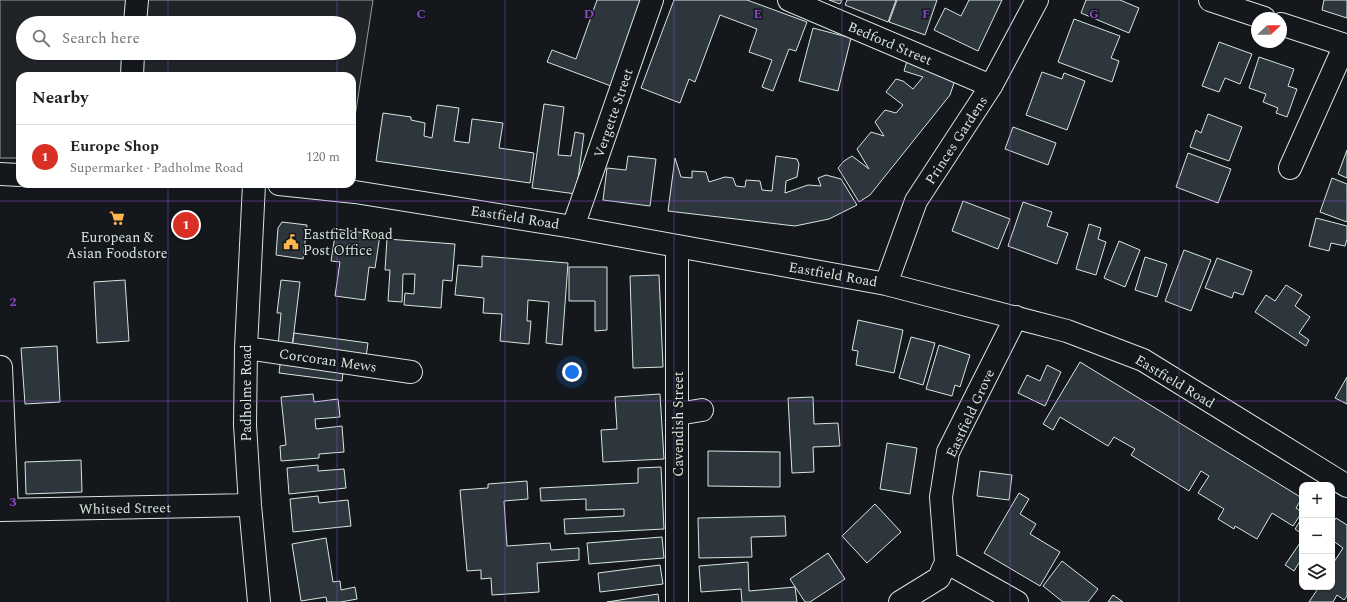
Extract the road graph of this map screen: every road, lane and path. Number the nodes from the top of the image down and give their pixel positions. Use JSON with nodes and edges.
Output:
{"nodes":[{"id":1,"x":137,"y":0,"type":"edge"},
{"id":2,"x":652,"y":0,"type":"edge"},
{"id":3,"x":789,"y":0,"type":"edge"},
{"id":4,"x":1038,"y":0,"type":"edge"},
{"id":5,"x":1210,"y":0,"type":"edge"},
{"id":6,"x":1251,"y":14,"type":"edge"},
{"id":7,"x":136,"y":16,"type":"edge"},
{"id":8,"x":1287,"y":26,"type":"edge"},
{"id":9,"x":133,"y":60,"type":"edge"},
{"id":10,"x":132,"y":72,"type":"edge"},
{"id":11,"x":991,"y":86,"type":"junction"},
{"id":12,"x":1290,"y":168,"type":"dead end"},
{"id":13,"x":0,"y":174,"type":"edge"},
{"id":14,"x":16,"y":175,"type":"edge"},
{"id":15,"x":254,"y":188,"type":"edge"},
{"id":16,"x":318,"y":188,"type":"edge"},
{"id":17,"x":573,"y":226,"type":"junction"},
{"id":18,"x":676,"y":246,"type":"junction"},
{"id":19,"x":886,"y":284,"type":"junction"},
{"id":20,"x":1016,"y":317,"type":"junction"},
{"id":21,"x":246,"y":348,"type":"junction"},
{"id":22,"x":1,"y":366,"type":"dead end"},
{"id":23,"x":411,"y":372,"type":"dead end"},
{"id":24,"x":702,"y":410,"type":"dead end"},
{"id":25,"x":678,"y":414,"type":"junction"},
{"id":26,"x":1347,"y":486,"type":"edge"},
{"id":27,"x":250,"y":505,"type":"junction"},
{"id":28,"x":3,"y":510,"type":"edge"},
{"id":29,"x":946,"y":562,"type":"junction"},
{"id":30,"x":259,"y":602,"type":"edge"},
{"id":31,"x":677,"y":602,"type":"edge"},
{"id":32,"x":900,"y":602,"type":"edge"},
{"id":33,"x":1017,"y":602,"type":"edge"}],
"edges":[{"from":1,"to":7,"type":"street"},
{"from":2,"to":17,"type":"street","name":"Vergette Street"},
{"from":3,"to":11,"type":"street","name":"Bedford Street"},
{"from":4,"to":11,"type":"street","name":"Princes Gardens"},
{"from":5,"to":6,"type":"street"},
{"from":8,"to":12,"type":"street"},
{"from":9,"to":10,"type":"street"},
{"from":11,"to":19,"type":"street","name":"Princes Gardens"},
{"from":13,"to":14,"type":"street"},
{"from":15,"to":21,"type":"street","name":"Padholme Road"},
{"from":16,"to":17,"type":"street","name":"Eastfield Road"},
{"from":17,"to":18,"type":"street","name":"Eastfield Road"},
{"from":18,"to":19,"type":"street","name":"Eastfield Road"},
{"from":18,"to":25,"type":"street","name":"Cavendish Street"},
{"from":19,"to":20,"type":"street","name":"Eastfield Road"},
{"from":20,"to":26,"type":"street","name":"Eastfield Road"},
{"from":20,"to":29,"type":"street","name":"Eastfield Grove"},
{"from":21,"to":23,"type":"street","name":"Corcoran Mews"},
{"from":21,"to":27,"type":"street","name":"Padholme Road"},
{"from":22,"to":28,"type":"street"},
{"from":24,"to":25,"type":"street"},
{"from":25,"to":31,"type":"street","name":"Cavendish Street"},
{"from":27,"to":28,"type":"street","name":"Whitsed Street"},
{"from":27,"to":30,"type":"street","name":"Padholme Road"},
{"from":29,"to":32,"type":"street"},
{"from":29,"to":33,"type":"street"}]}
